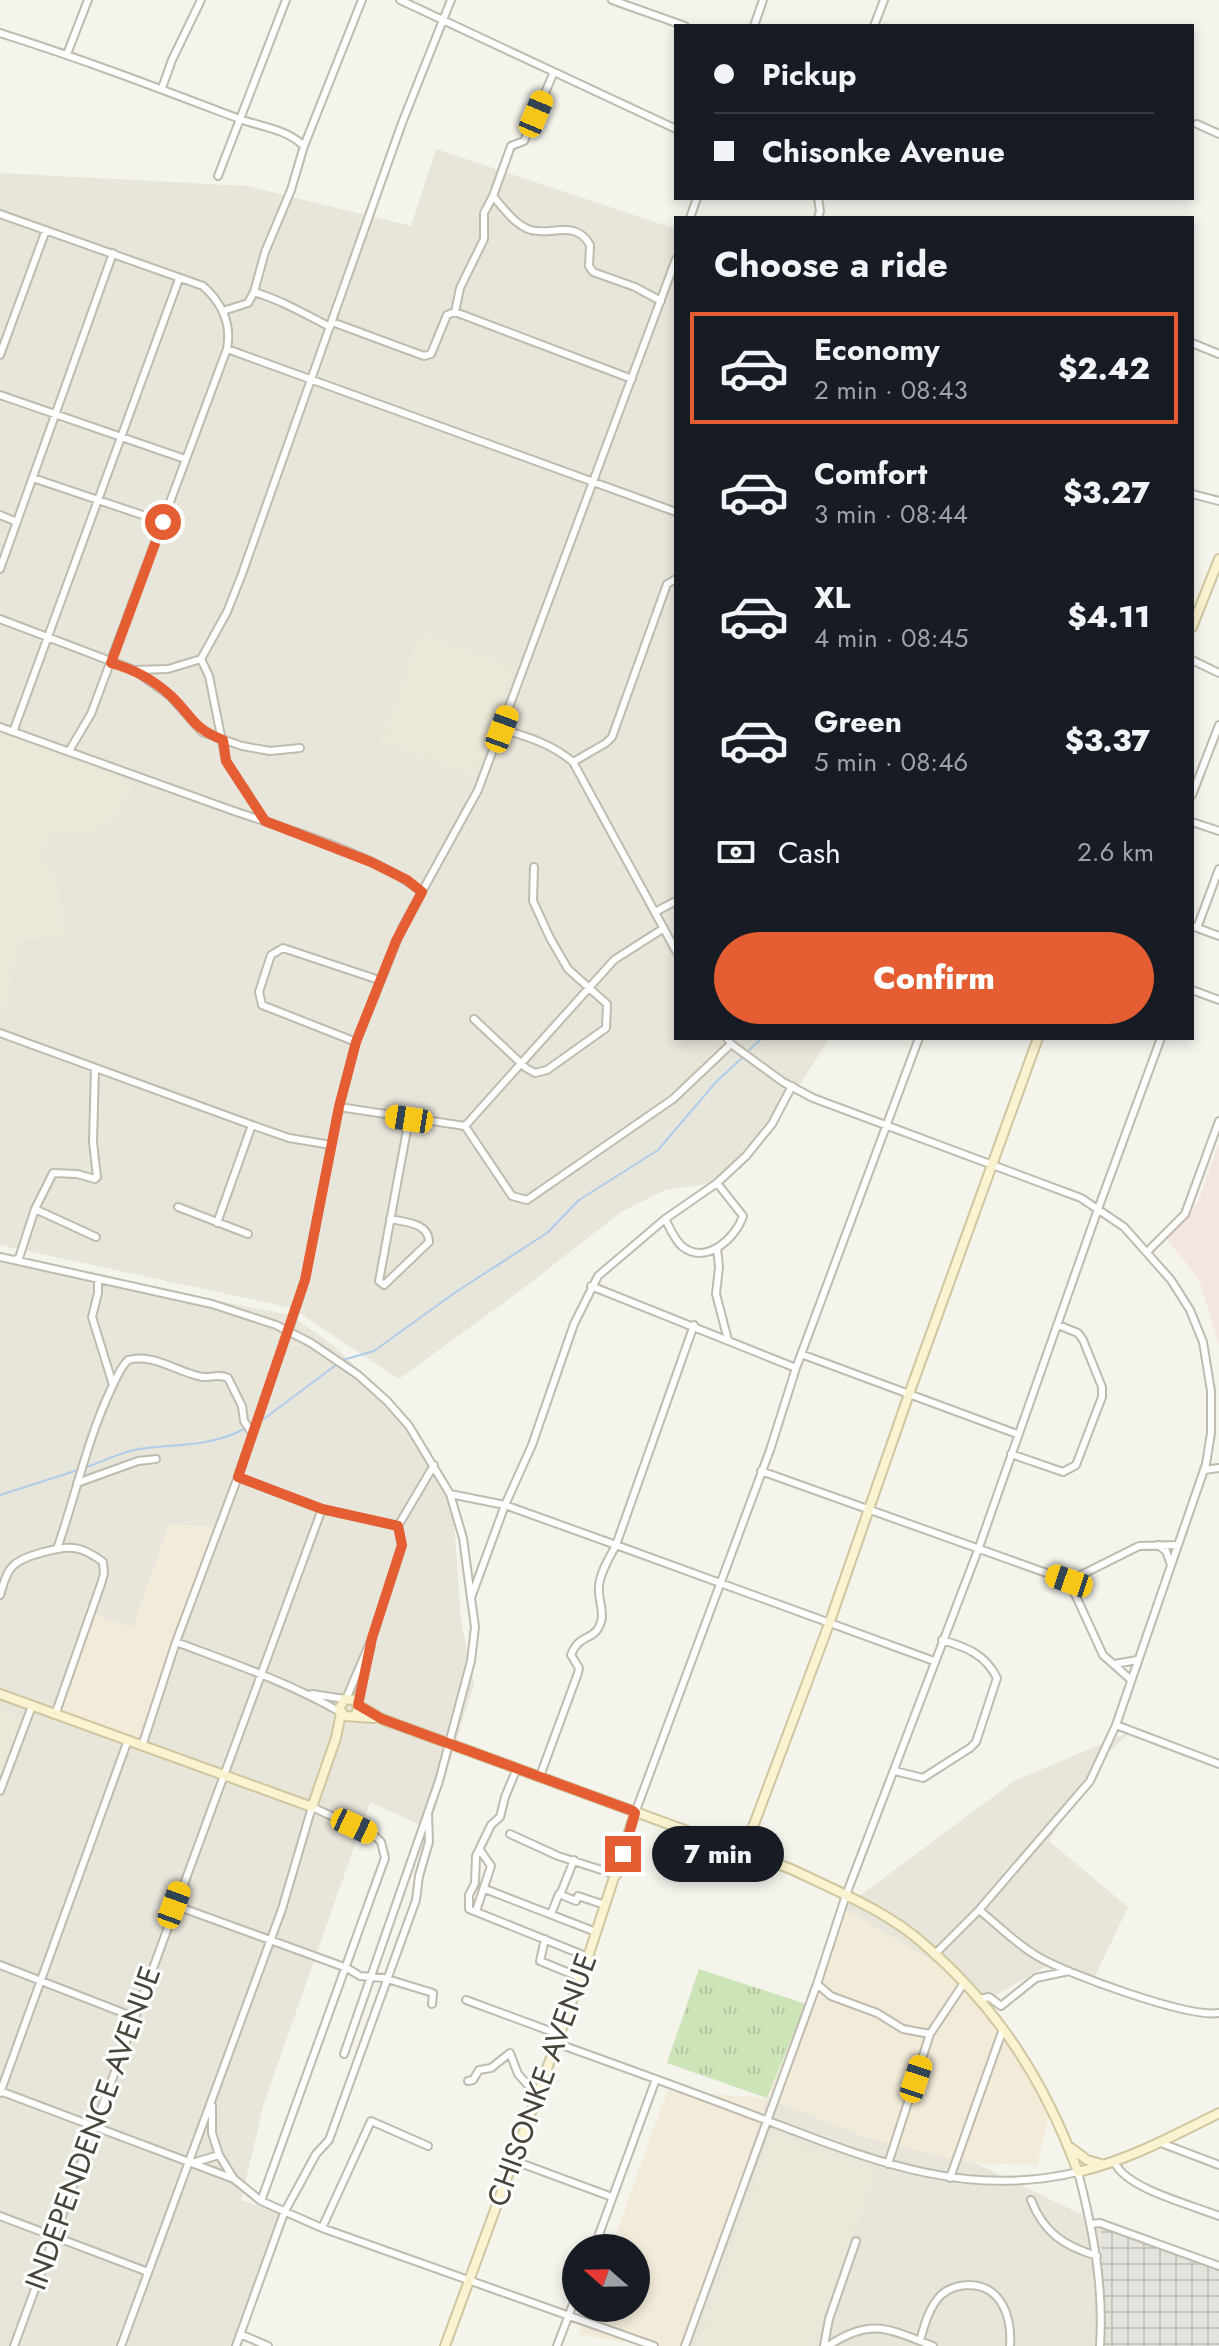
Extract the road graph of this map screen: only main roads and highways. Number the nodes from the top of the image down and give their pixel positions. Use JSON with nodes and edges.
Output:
{"nodes":[{"id":1,"x":1219,"y":559,"type":"edge"},
{"id":2,"x":1194,"y":622,"type":"edge"},
{"id":3,"x":1037,"y":1040,"type":"edge"},
{"id":4,"x":0,"y":1694,"type":"edge"},
{"id":5,"x":357,"y":1703,"type":"junction"},
{"id":6,"x":340,"y":1712,"type":"junction"},
{"id":7,"x":353,"y":1716,"type":"junction"},
{"id":8,"x":382,"y":1719,"type":"junction"},
{"id":9,"x":336,"y":1738,"type":"junction"},
{"id":10,"x":635,"y":1813,"type":"junction"},
{"id":11,"x":744,"y":1851,"type":"junction"},
{"id":12,"x":1219,"y":2113,"type":"edge"},
{"id":13,"x":1068,"y":2144,"type":"junction"},
{"id":14,"x":1114,"y":2163,"type":"junction"},
{"id":15,"x":445,"y":2346,"type":"edge"}],
"edges":[{"from":1,"to":2,"type":"main road"},
{"from":3,"to":11,"type":"main road"},
{"from":4,"to":9,"type":"main road"},
{"from":5,"to":6,"type":"main road"},
{"from":5,"to":7,"type":"main road"},
{"from":5,"to":8,"type":"main road"},
{"from":6,"to":7,"type":"main road"},
{"from":6,"to":9,"type":"main road"},
{"from":7,"to":8,"type":"main road"},
{"from":7,"to":9,"type":"main road"},
{"from":8,"to":10,"type":"main road"},
{"from":10,"to":11,"type":"main road"},
{"from":10,"to":15,"type":"main road","name":"CHISONKE AVENUE"},
{"from":11,"to":13,"type":"main road"},
{"from":12,"to":14,"type":"main road"},
{"from":13,"to":14,"type":"main road"},
{"from":13,"to":14,"type":"main road"}]}
